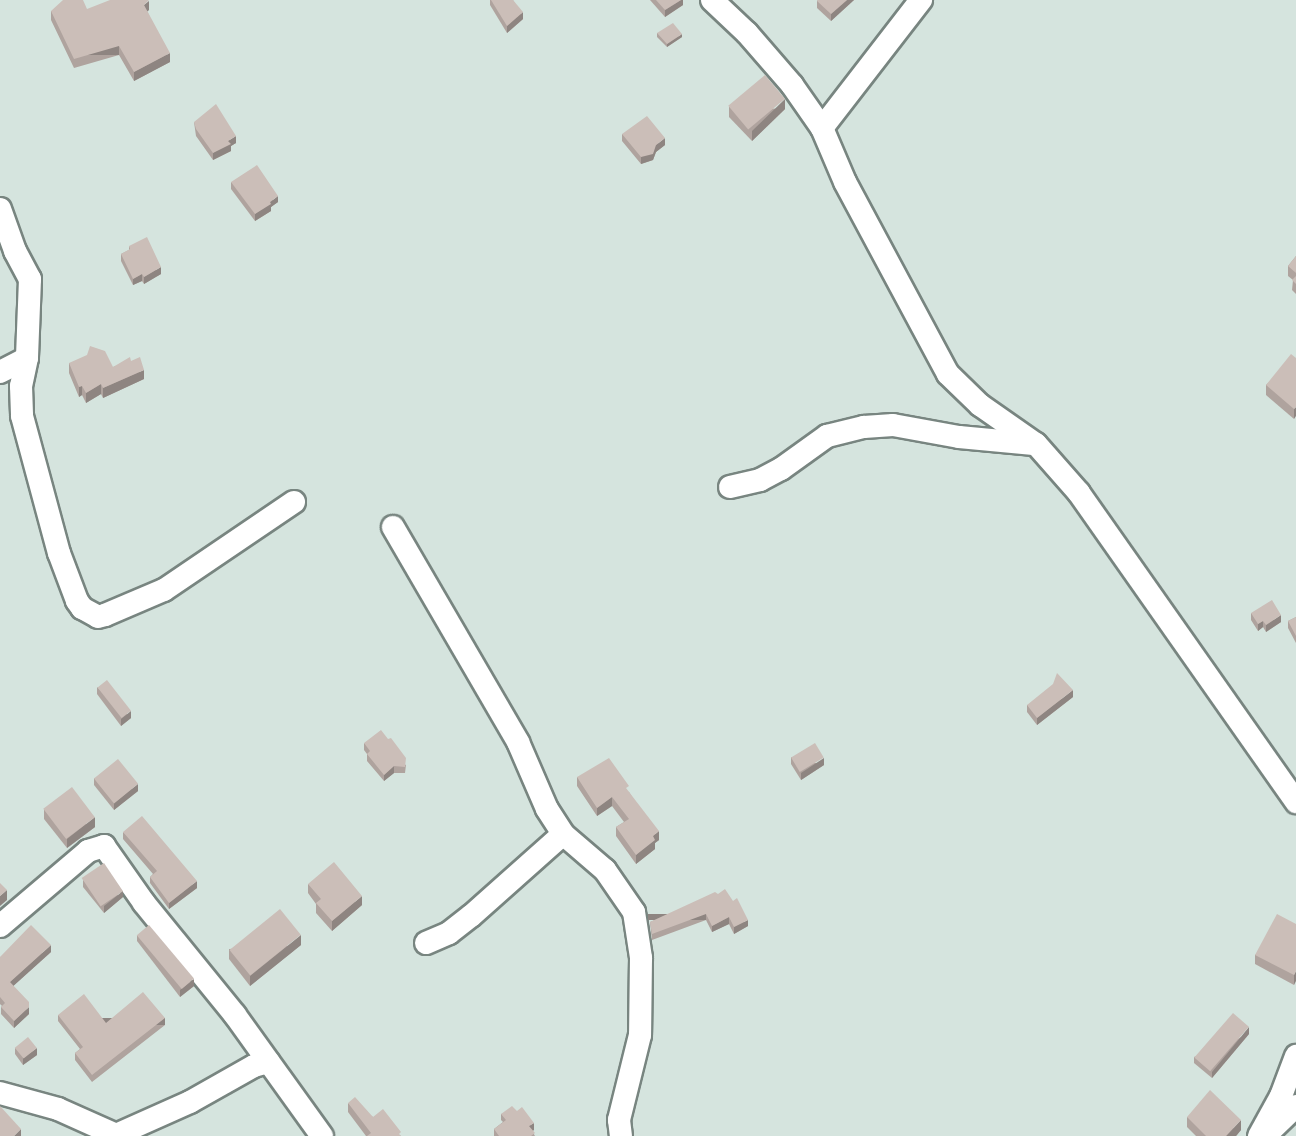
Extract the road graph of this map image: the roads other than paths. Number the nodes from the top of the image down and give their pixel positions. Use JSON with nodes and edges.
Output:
{"nodes":[{"id":1,"x":712,"y":0,"type":"edge"},
{"id":2,"x":921,"y":0,"type":"edge"},
{"id":3,"x":822,"y":128,"type":"junction"},
{"id":4,"x":0,"y":209,"type":"edge"},
{"id":5,"x":27,"y":358,"type":"junction"},
{"id":6,"x":0,"y":372,"type":"edge"},
{"id":7,"x":1036,"y":444,"type":"junction"},
{"id":8,"x":730,"y":487,"type":"dead end"},
{"id":9,"x":294,"y":502,"type":"dead end"},
{"id":10,"x":393,"y":527,"type":"dead end"},
{"id":11,"x":1296,"y":802,"type":"edge"},
{"id":12,"x":564,"y":834,"type":"junction"},
{"id":13,"x":0,"y":926,"type":"edge"},
{"id":14,"x":426,"y":942,"type":"dead end"},
{"id":15,"x":1296,"y":1056,"type":"edge"},
{"id":16,"x":268,"y":1062,"type":"junction"},
{"id":17,"x":0,"y":1093,"type":"edge"},
{"id":18,"x":1291,"y":1095,"type":"edge"},
{"id":19,"x":322,"y":1136,"type":"edge"},
{"id":20,"x":621,"y":1136,"type":"edge"},
{"id":21,"x":1259,"y":1136,"type":"edge"},
{"id":22,"x":1264,"y":1136,"type":"edge"}],
"edges":[{"from":1,"to":3,"type":"street"},
{"from":2,"to":3,"type":"street"},
{"from":3,"to":7,"type":"street"},
{"from":4,"to":5,"type":"street"},
{"from":5,"to":6,"type":"street"},
{"from":5,"to":9,"type":"street"},
{"from":7,"to":8,"type":"street"},
{"from":7,"to":11,"type":"street"},
{"from":10,"to":12,"type":"street"},
{"from":12,"to":14,"type":"street"},
{"from":12,"to":20,"type":"street"},
{"from":13,"to":16,"type":"street"},
{"from":15,"to":18,"type":"street"},
{"from":16,"to":17,"type":"street"},
{"from":16,"to":19,"type":"street"},
{"from":18,"to":21,"type":"street"},
{"from":18,"to":22,"type":"street"}]}
